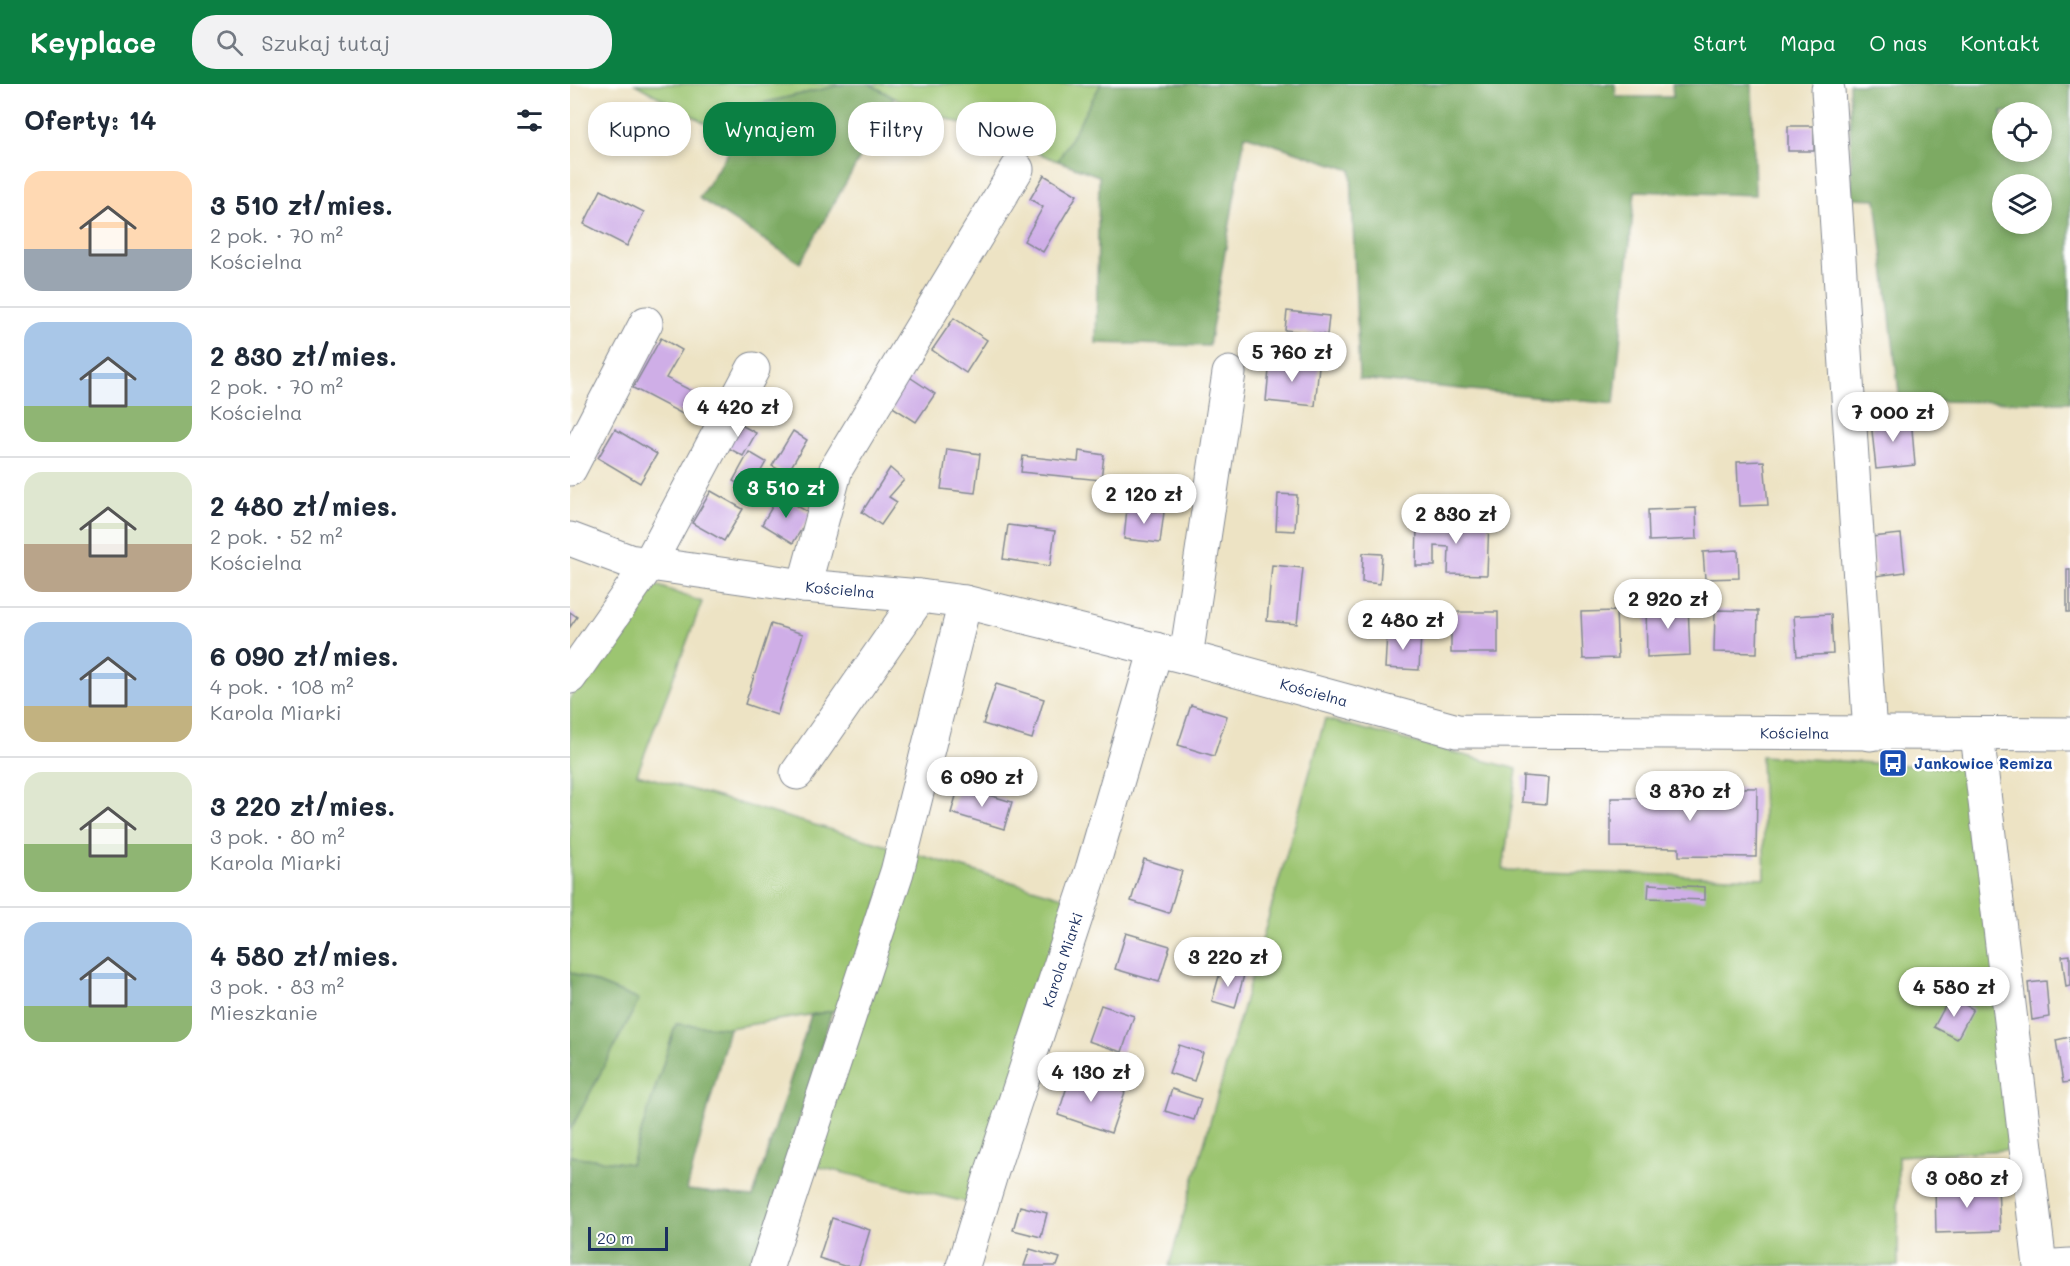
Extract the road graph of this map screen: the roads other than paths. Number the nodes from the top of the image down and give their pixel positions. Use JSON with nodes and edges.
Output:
{"nodes":[{"id":1,"x":1828,"y":90,"type":"dead end"},
{"id":2,"x":1017,"y":170,"type":"dead end"},
{"id":3,"x":646,"y":323,"type":"dead end"},
{"id":4,"x":753,"y":369,"type":"dead end"},
{"id":5,"x":1229,"y":373,"type":"dead end"},
{"id":6,"x":570,"y":469,"type":"edge"},
{"id":7,"x":570,"y":539,"type":"edge"},
{"id":8,"x":649,"y":564,"type":"junction"},
{"id":9,"x":804,"y":586,"type":"junction"},
{"id":10,"x":920,"y":596,"type":"junction"},
{"id":11,"x":965,"y":602,"type":"junction"},
{"id":12,"x":1171,"y":653,"type":"junction"},
{"id":13,"x":570,"y":677,"type":"edge"},
{"id":14,"x":1870,"y":734,"type":"junction"},
{"id":15,"x":1977,"y":734,"type":"junction"},
{"id":16,"x":2070,"y":734,"type":"edge"},
{"id":17,"x":797,"y":774,"type":"dead end"},
{"id":18,"x":2070,"y":1264,"type":"edge"},
{"id":19,"x":767,"y":1266,"type":"edge"},
{"id":20,"x":963,"y":1266,"type":"edge"},
{"id":21,"x":2040,"y":1266,"type":"edge"},
{"id":22,"x":2055,"y":1266,"type":"edge"}],
"edges":[{"from":1,"to":14,"type":"street"},
{"from":2,"to":9,"type":"street"},
{"from":3,"to":6,"type":"street"},
{"from":4,"to":8,"type":"street"},
{"from":5,"to":12,"type":"street","name":"Karola Miarki"},
{"from":7,"to":8,"type":"street","name":"Kościelna"},
{"from":8,"to":9,"type":"street","name":"Kościelna"},
{"from":8,"to":13,"type":"street"},
{"from":9,"to":10,"type":"street","name":"Kościelna"},
{"from":10,"to":11,"type":"street","name":"Kościelna"},
{"from":10,"to":17,"type":"street"},
{"from":11,"to":12,"type":"street","name":"Kościelna"},
{"from":11,"to":19,"type":"street"},
{"from":12,"to":14,"type":"street","name":"Kościelna"},
{"from":12,"to":20,"type":"street","name":"Karola Miarki"},
{"from":14,"to":15,"type":"street","name":"Kościelna"},
{"from":15,"to":16,"type":"street","name":"Kościelna"},
{"from":15,"to":21,"type":"street"},
{"from":18,"to":22,"type":"street"}]}
